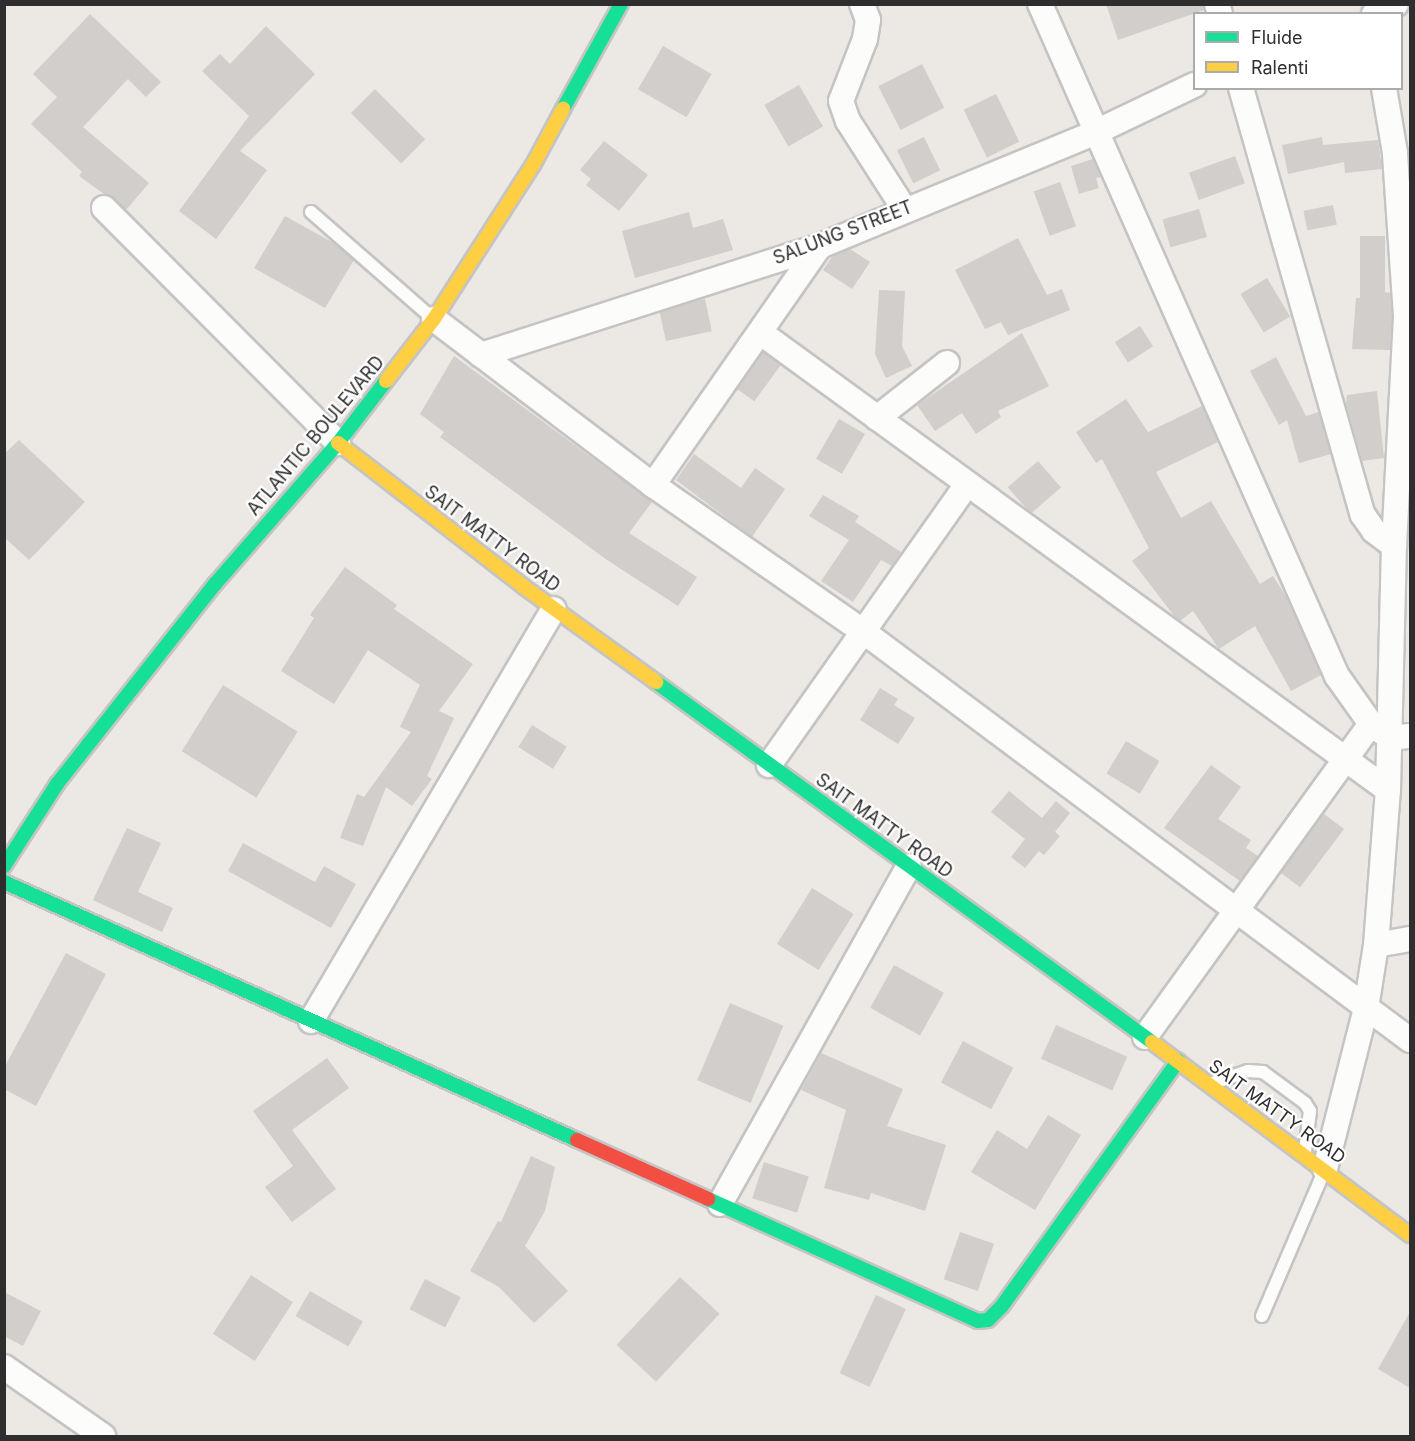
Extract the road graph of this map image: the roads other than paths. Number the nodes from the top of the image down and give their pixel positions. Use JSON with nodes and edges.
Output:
{"nodes":[{"id":1,"x":621,"y":4,"type":"edge"},
{"id":2,"x":862,"y":4,"type":"edge"},
{"id":3,"x":1040,"y":4,"type":"edge"},
{"id":4,"x":1396,"y":4,"type":"edge"},
{"id":5,"x":1377,"y":12,"type":"edge"},
{"id":6,"x":1193,"y":85,"type":"edge"},
{"id":7,"x":1242,"y":90,"type":"edge"},
{"id":8,"x":1384,"y":90,"type":"edge"},
{"id":9,"x":1096,"y":132,"type":"junction"},
{"id":10,"x":104,"y":208,"type":"dead end"},
{"id":11,"x":905,"y":210,"type":"junction"},
{"id":12,"x":311,"y":212,"type":"dead end"},
{"id":13,"x":820,"y":246,"type":"junction"},
{"id":14,"x":1408,"y":317,"type":"edge"},
{"id":15,"x":434,"y":319,"type":"junction"},
{"id":16,"x":761,"y":333,"type":"junction"},
{"id":17,"x":481,"y":355,"type":"junction"},
{"id":18,"x":947,"y":363,"type":"dead end"},
{"id":19,"x":877,"y":418,"type":"junction"},
{"id":20,"x":338,"y":443,"type":"junction"},
{"id":21,"x":967,"y":484,"type":"junction"},
{"id":22,"x":653,"y":485,"type":"junction"},
{"id":23,"x":1394,"y":546,"type":"junction"},
{"id":24,"x":554,"y":609,"type":"junction"},
{"id":25,"x":864,"y":632,"type":"junction"},
{"id":26,"x":1390,"y":733,"type":"edge"},
{"id":27,"x":1345,"y":758,"type":"junction"},
{"id":28,"x":769,"y":765,"type":"junction"},
{"id":29,"x":1388,"y":790,"type":"junction"},
{"id":30,"x":4,"y":866,"type":"edge"},
{"id":31,"x":909,"y":866,"type":"junction"},
{"id":32,"x":4,"y":882,"type":"edge"},
{"id":33,"x":1236,"y":910,"type":"junction"},
{"id":34,"x":1410,"y":939,"type":"edge"},
{"id":35,"x":1376,"y":945,"type":"junction"},
{"id":36,"x":1366,"y":1008,"type":"junction"},
{"id":37,"x":311,"y":1021,"type":"junction"},
{"id":38,"x":1145,"y":1037,"type":"junction"},
{"id":39,"x":1410,"y":1040,"type":"edge"},
{"id":40,"x":1179,"y":1061,"type":"junction"},
{"id":41,"x":1209,"y":1084,"type":"junction"},
{"id":42,"x":1305,"y":1154,"type":"junction"},
{"id":43,"x":1325,"y":1169,"type":"junction"},
{"id":44,"x":720,"y":1204,"type":"junction"},
{"id":45,"x":1410,"y":1236,"type":"edge"},
{"id":46,"x":1262,"y":1316,"type":"dead end"},
{"id":47,"x":4,"y":1367,"type":"edge"},
{"id":48,"x":103,"y":1437,"type":"edge"}],
"edges":[{"from":1,"to":15,"type":"street","name":"ATLANTIC BOULEVARD"},
{"from":2,"to":11,"type":"street"},
{"from":3,"to":9,"type":"street"},
{"from":4,"to":5,"type":"street"},
{"from":6,"to":9,"type":"street","name":"SALUNG STREET"},
{"from":7,"to":23,"type":"street"},
{"from":8,"to":14,"type":"street"},
{"from":9,"to":11,"type":"street","name":"SALUNG STREET"},
{"from":9,"to":26,"type":"street"},
{"from":10,"to":20,"type":"street"},
{"from":11,"to":13,"type":"street","name":"SALUNG STREET"},
{"from":12,"to":15,"type":"lane"},
{"from":13,"to":16,"type":"street"},
{"from":13,"to":17,"type":"street","name":"SALUNG STREET"},
{"from":14,"to":23,"type":"street"},
{"from":15,"to":17,"type":"street"},
{"from":15,"to":20,"type":"street","name":"ATLANTIC BOULEVARD"},
{"from":16,"to":19,"type":"street"},
{"from":16,"to":22,"type":"street"},
{"from":17,"to":22,"type":"street"},
{"from":18,"to":19,"type":"street"},
{"from":19,"to":21,"type":"street"},
{"from":20,"to":24,"type":"street","name":"SAIT MATTY ROAD"},
{"from":20,"to":30,"type":"street","name":"ATLANTIC BOULEVARD"},
{"from":21,"to":25,"type":"street"},
{"from":21,"to":27,"type":"street"},
{"from":22,"to":25,"type":"street"},
{"from":23,"to":26,"type":"street"},
{"from":24,"to":28,"type":"street","name":"SAIT MATTY ROAD"},
{"from":24,"to":37,"type":"street"},
{"from":25,"to":28,"type":"street"},
{"from":25,"to":33,"type":"street"},
{"from":26,"to":27,"type":"street"},
{"from":26,"to":29,"type":"street"},
{"from":27,"to":29,"type":"street"},
{"from":27,"to":33,"type":"street"},
{"from":28,"to":31,"type":"street","name":"SAIT MATTY ROAD"},
{"from":29,"to":35,"type":"street"},
{"from":31,"to":38,"type":"street","name":"SAIT MATTY ROAD"},
{"from":31,"to":44,"type":"street"},
{"from":32,"to":37,"type":"street"},
{"from":33,"to":36,"type":"street"},
{"from":33,"to":38,"type":"street"},
{"from":34,"to":35,"type":"street"},
{"from":35,"to":36,"type":"street"},
{"from":36,"to":39,"type":"street"},
{"from":36,"to":43,"type":"street"},
{"from":37,"to":44,"type":"street"},
{"from":38,"to":40,"type":"street","name":"SAIT MATTY ROAD"},
{"from":40,"to":41,"type":"street","name":"SAIT MATTY ROAD"},
{"from":40,"to":44,"type":"street"},
{"from":41,"to":42,"type":"street","name":"SAIT MATTY ROAD"},
{"from":41,"to":42,"type":"lane"},
{"from":42,"to":43,"type":"street","name":"SAIT MATTY ROAD"},
{"from":43,"to":45,"type":"street","name":"SAIT MATTY ROAD"},
{"from":43,"to":46,"type":"lane"},
{"from":47,"to":48,"type":"street"}]}
